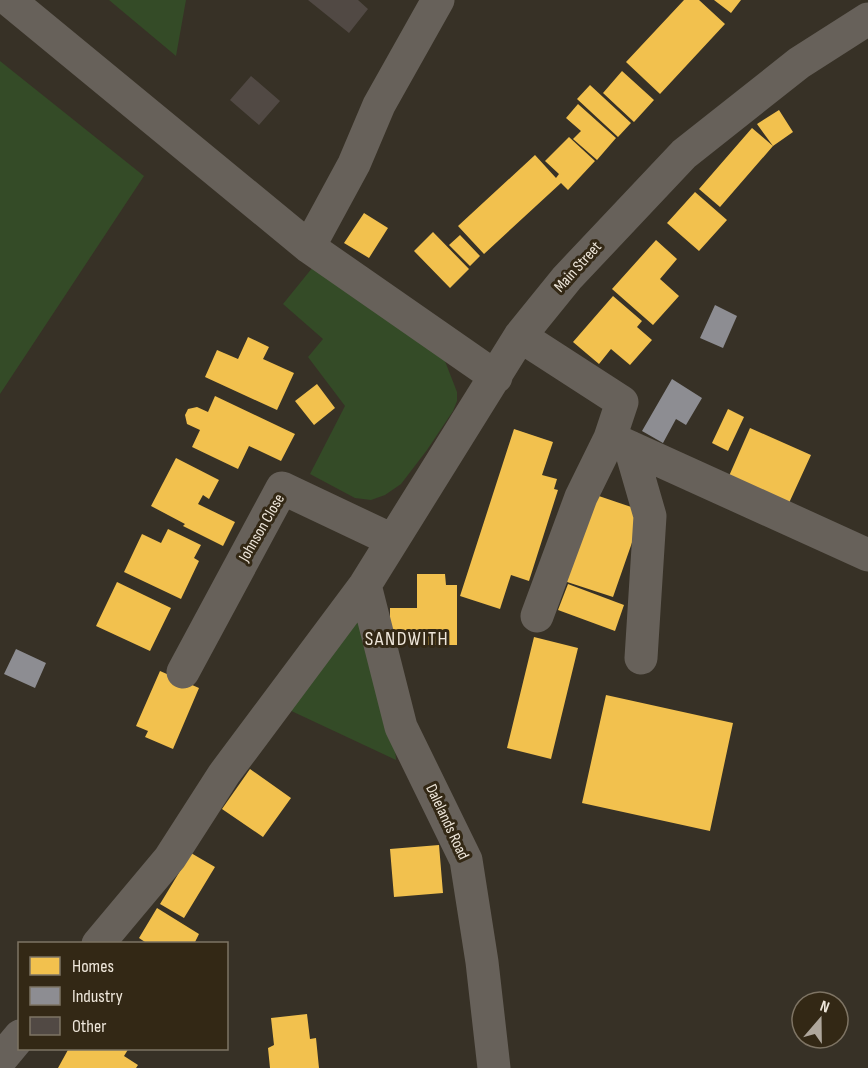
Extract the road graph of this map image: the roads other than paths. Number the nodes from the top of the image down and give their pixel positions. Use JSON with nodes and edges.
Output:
{"nodes":[{"id":1,"x":9,"y":0,"type":"edge"},
{"id":2,"x":438,"y":0,"type":"edge"},
{"id":3,"x":868,"y":19,"type":"edge"},
{"id":4,"x":309,"y":247,"type":"junction"},
{"id":5,"x":520,"y":336,"type":"junction"},
{"id":6,"x":496,"y":377,"type":"junction"},
{"id":7,"x":620,"y":442,"type":"junction"},
{"id":8,"x":392,"y":540,"type":"junction"},
{"id":9,"x":868,"y":555,"type":"edge"},
{"id":10,"x":365,"y":585,"type":"junction"},
{"id":11,"x":537,"y":616,"type":"dead end"},
{"id":12,"x":640,"y":658,"type":"dead end"},
{"id":13,"x":183,"y":672,"type":"dead end"},
{"id":14,"x":100,"y":942,"type":"edge"},
{"id":15,"x":18,"y":1038,"type":"edge"},
{"id":16,"x":0,"y":1059,"type":"edge"},
{"id":17,"x":494,"y":1068,"type":"edge"}],
"edges":[{"from":1,"to":4,"type":"street"},
{"from":2,"to":4,"type":"street"},
{"from":3,"to":5,"type":"street","name":"Main Street"},
{"from":4,"to":6,"type":"street"},
{"from":5,"to":6,"type":"street","name":"Main Street"},
{"from":5,"to":7,"type":"street"},
{"from":6,"to":8,"type":"street","name":"Main Street"},
{"from":7,"to":9,"type":"street"},
{"from":7,"to":11,"type":"street"},
{"from":7,"to":12,"type":"street"},
{"from":8,"to":10,"type":"street","name":"Main Street"},
{"from":8,"to":13,"type":"street","name":"Johnson Close"},
{"from":10,"to":14,"type":"street","name":"Main Street"},
{"from":10,"to":17,"type":"street","name":"Dalelands Road"},
{"from":15,"to":16,"type":"street"}]}
